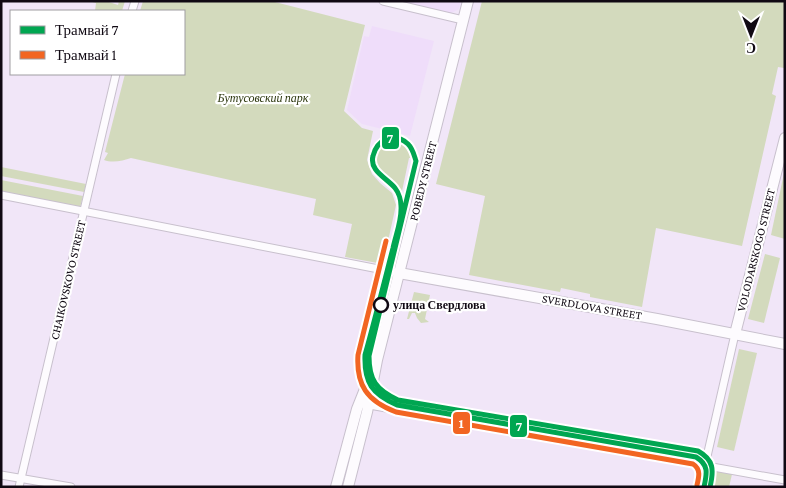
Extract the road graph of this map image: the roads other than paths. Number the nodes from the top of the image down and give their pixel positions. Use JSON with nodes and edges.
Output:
{"nodes":[{"id":1,"x":383,"y":1,"type":"edge"},
{"id":2,"x":468,"y":1,"type":"edge"},
{"id":3,"x":463,"y":20,"type":"junction"},
{"id":4,"x":116,"y":75,"type":"edge"},
{"id":5,"x":785,"y":138,"type":"edge"},
{"id":6,"x":1,"y":196,"type":"edge"},
{"id":7,"x":83,"y":212,"type":"junction"},
{"id":8,"x":399,"y":273,"type":"junction"},
{"id":9,"x":735,"y":334,"type":"junction"},
{"id":10,"x":785,"y":344,"type":"edge"},
{"id":11,"x":364,"y":404,"type":"junction"},
{"id":12,"x":706,"y":465,"type":"junction"},
{"id":13,"x":1,"y":475,"type":"edge"},
{"id":14,"x":21,"y":478,"type":"junction"},
{"id":15,"x":785,"y":480,"type":"edge"},
{"id":16,"x":20,"y":487,"type":"edge"},
{"id":17,"x":71,"y":487,"type":"edge"},
{"id":18,"x":336,"y":487,"type":"edge"},
{"id":19,"x":348,"y":487,"type":"edge"},
{"id":20,"x":700,"y":487,"type":"edge"}],
"edges":[{"from":1,"to":3,"type":"street"},
{"from":2,"to":3,"type":"street","name":"POBEDY STREET"},
{"from":3,"to":8,"type":"street","name":"POBEDY STREET"},
{"from":4,"to":7,"type":"street","name":"CHAIKOVSKOVO STREET"},
{"from":5,"to":9,"type":"street","name":"VOLODARSKOGO STREET"},
{"from":6,"to":7,"type":"street"},
{"from":7,"to":8,"type":"street"},
{"from":7,"to":14,"type":"street","name":"CHAIKOVSKOVO STREET"},
{"from":8,"to":9,"type":"street","name":"SVERDLOVA STREET"},
{"from":8,"to":11,"type":"street","name":"POBEDY STREET"},
{"from":9,"to":10,"type":"street","name":"SVERDLOVA STREET"},
{"from":9,"to":12,"type":"street"},
{"from":11,"to":12,"type":"street"},
{"from":11,"to":18,"type":"street","name":"POBEDY STREET"},
{"from":11,"to":19,"type":"street","name":"POBEDY STREET"},
{"from":12,"to":15,"type":"street"},
{"from":12,"to":20,"type":"street"},
{"from":13,"to":14,"type":"street"},
{"from":14,"to":16,"type":"street","name":"CHAIKOVSKOVO STREET"},
{"from":14,"to":17,"type":"street"}]}
